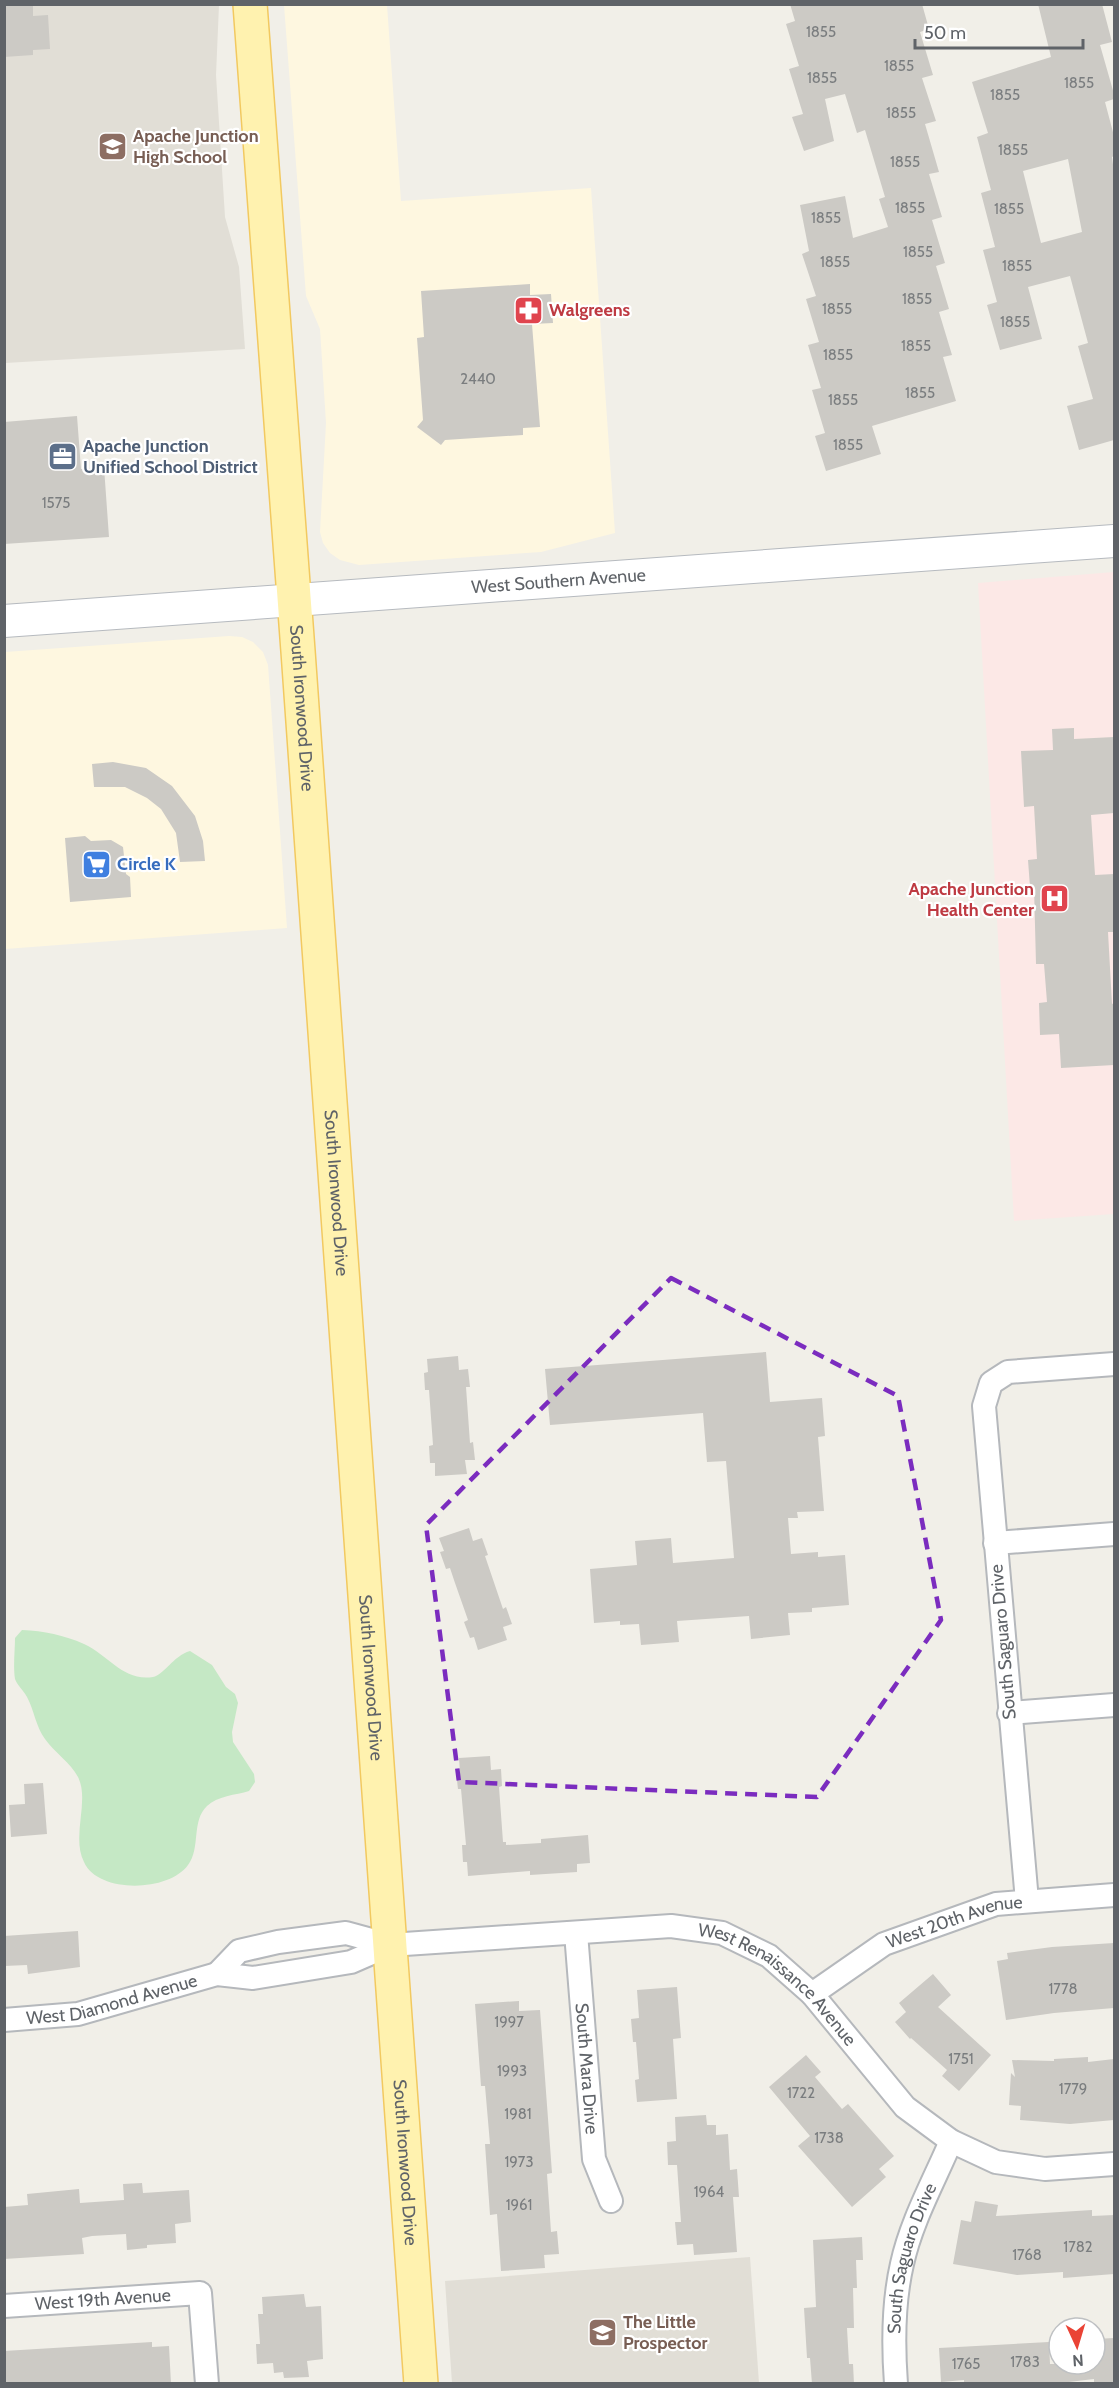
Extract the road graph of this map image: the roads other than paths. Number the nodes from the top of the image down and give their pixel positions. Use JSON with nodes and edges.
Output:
{"nodes":[{"id":1,"x":250,"y":4,"type":"edge"},
{"id":2,"x":1114,"y":541,"type":"edge"},
{"id":3,"x":294,"y":600,"type":"junction"},
{"id":4,"x":4,"y":621,"type":"edge"},
{"id":5,"x":1114,"y":1364,"type":"edge"},
{"id":6,"x":1114,"y":1534,"type":"edge"},
{"id":7,"x":995,"y":1543,"type":"junction"},
{"id":8,"x":1114,"y":1705,"type":"edge"},
{"id":9,"x":1010,"y":1713,"type":"junction"},
{"id":10,"x":1114,"y":1895,"type":"edge"},
{"id":11,"x":1027,"y":1901,"type":"junction"},
{"id":12,"x":576,"y":1933,"type":"junction"},
{"id":13,"x":390,"y":1945,"type":"junction"},
{"id":14,"x":217,"y":1974,"type":"junction"},
{"id":15,"x":812,"y":1994,"type":"junction"},
{"id":16,"x":4,"y":2020,"type":"edge"},
{"id":17,"x":951,"y":2140,"type":"junction"},
{"id":18,"x":1114,"y":2164,"type":"edge"},
{"id":19,"x":611,"y":2201,"type":"dead end"},
{"id":20,"x":4,"y":2306,"type":"edge"},
{"id":21,"x":207,"y":2384,"type":"edge"},
{"id":22,"x":420,"y":2384,"type":"edge"},
{"id":23,"x":896,"y":2384,"type":"edge"}],
"edges":[{"from":1,"to":3,"type":"main road","name":"South Ironwood Drive"},
{"from":2,"to":3,"type":"main road","name":"West Southern Avenue"},
{"from":3,"to":4,"type":"main road","name":"West Southern Avenue"},
{"from":3,"to":13,"type":"main road","name":"South Ironwood Drive"},
{"from":5,"to":7,"type":"street","name":"South Saguaro Drive"},
{"from":6,"to":7,"type":"street"},
{"from":7,"to":9,"type":"street","name":"South Saguaro Drive"},
{"from":8,"to":9,"type":"street"},
{"from":9,"to":11,"type":"street","name":"South Saguaro Drive"},
{"from":10,"to":11,"type":"street","name":"West 20th Avenue"},
{"from":11,"to":15,"type":"street","name":"West 20th Avenue"},
{"from":12,"to":13,"type":"street","name":"West Renaissance Avenue"},
{"from":12,"to":15,"type":"street","name":"West Renaissance Avenue"},
{"from":12,"to":19,"type":"street","name":"South Mara Drive"},
{"from":13,"to":14,"type":"street","name":"West Diamond Avenue"},
{"from":13,"to":14,"type":"street","name":"West Diamond Avenue"},
{"from":13,"to":22,"type":"main road","name":"South Ironwood Drive"},
{"from":14,"to":16,"type":"street","name":"West Diamond Avenue"},
{"from":15,"to":17,"type":"street","name":"West Renaissance Avenue"},
{"from":17,"to":18,"type":"street","name":"West Renaissance Avenue"},
{"from":17,"to":23,"type":"street","name":"South Saguaro Drive"},
{"from":20,"to":21,"type":"street","name":"West 19th Avenue"}]}
